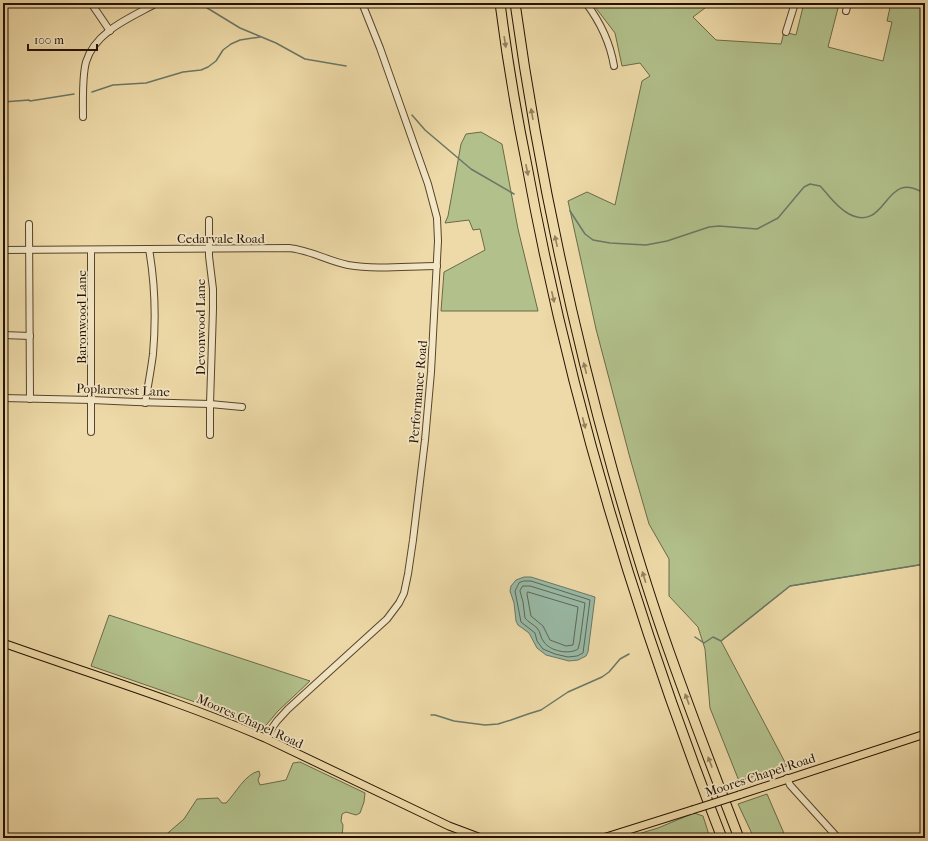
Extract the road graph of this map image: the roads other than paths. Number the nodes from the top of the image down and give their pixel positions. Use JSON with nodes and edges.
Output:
{"nodes":[{"id":1,"x":91,"y":3,"type":"edge"},
{"id":2,"x":157,"y":3,"type":"edge"},
{"id":3,"x":362,"y":3,"type":"edge"},
{"id":4,"x":515,"y":3,"type":"edge"},
{"id":5,"x":586,"y":3,"type":"edge"},
{"id":6,"x":795,"y":3,"type":"edge"},
{"id":7,"x":848,"y":3,"type":"edge"},
{"id":8,"x":500,"y":6,"type":"edge"},
{"id":9,"x":846,"y":11,"type":"dead end"},
{"id":10,"x":110,"y":30,"type":"junction"},
{"id":11,"x":786,"y":32,"type":"dead end"},
{"id":12,"x":614,"y":66,"type":"dead end"},
{"id":13,"x":83,"y":117,"type":"dead end"},
{"id":14,"x":209,"y":220,"type":"dead end"},
{"id":15,"x":29,"y":224,"type":"dead end"},
{"id":16,"x":149,"y":249,"type":"junction"},
{"id":17,"x":3,"y":250,"type":"edge"},
{"id":18,"x":29,"y":250,"type":"junction"},
{"id":19,"x":91,"y":250,"type":"junction"},
{"id":20,"x":209,"y":250,"type":"junction"},
{"id":21,"x":437,"y":266,"type":"junction"},
{"id":22,"x":3,"y":335,"type":"edge"},
{"id":23,"x":30,"y":336,"type":"junction"},
{"id":24,"x":3,"y":398,"type":"edge"},
{"id":25,"x":30,"y":399,"type":"junction"},
{"id":26,"x":92,"y":400,"type":"junction"},
{"id":27,"x":145,"y":403,"type":"junction"},
{"id":28,"x":210,"y":404,"type":"junction"},
{"id":29,"x":242,"y":407,"type":"dead end"},
{"id":30,"x":91,"y":432,"type":"dead end"},
{"id":31,"x":210,"y":435,"type":"dead end"},
{"id":32,"x":3,"y":643,"type":"edge"},
{"id":33,"x":925,"y":734,"type":"edge"},
{"id":34,"x":265,"y":738,"type":"junction"},
{"id":35,"x":787,"y":778,"type":"junction"},
{"id":36,"x":480,"y":838,"type":"edge"},
{"id":37,"x":603,"y":838,"type":"edge"},
{"id":38,"x":722,"y":838,"type":"edge"},
{"id":39,"x":740,"y":838,"type":"edge"},
{"id":40,"x":838,"y":838,"type":"edge"}],
"edges":[{"from":1,"to":10,"type":"street"},
{"from":2,"to":10,"type":"street"},
{"from":3,"to":21,"type":"street","name":"Performance Road"},
{"from":39,"to":4,"type":"highway","one_way":true},
{"from":5,"to":12,"type":"street"},
{"from":6,"to":11,"type":"street"},
{"from":7,"to":9,"type":"street"},
{"from":8,"to":38,"type":"highway","one_way":true},
{"from":10,"to":13,"type":"street"},
{"from":14,"to":20,"type":"street","name":"Devonwood Lane"},
{"from":15,"to":18,"type":"street"},
{"from":16,"to":19,"type":"street","name":"Cedarvale Road"},
{"from":16,"to":20,"type":"street","name":"Cedarvale Road"},
{"from":16,"to":27,"type":"street"},
{"from":17,"to":18,"type":"street","name":"Cedarvale Road"},
{"from":18,"to":19,"type":"street","name":"Cedarvale Road"},
{"from":18,"to":23,"type":"street"},
{"from":19,"to":26,"type":"street","name":"Baronwood Lane"},
{"from":20,"to":21,"type":"street","name":"Cedarvale Road"},
{"from":20,"to":28,"type":"street","name":"Devonwood Lane"},
{"from":21,"to":34,"type":"street","name":"Performance Road"},
{"from":22,"to":23,"type":"street"},
{"from":23,"to":25,"type":"street"},
{"from":24,"to":25,"type":"street","name":"Poplarcrest Lane"},
{"from":25,"to":26,"type":"street","name":"Poplarcrest Lane"},
{"from":26,"to":27,"type":"street","name":"Poplarcrest Lane"},
{"from":26,"to":30,"type":"street","name":"Baronwood Lane"},
{"from":27,"to":28,"type":"street","name":"Poplarcrest Lane"},
{"from":28,"to":29,"type":"street","name":"Poplarcrest Lane"},
{"from":28,"to":31,"type":"street","name":"Devonwood Lane"},
{"from":32,"to":34,"type":"main road","name":"Moores Chapel Road"},
{"from":33,"to":35,"type":"main road","name":"Moores Chapel Road"},
{"from":34,"to":36,"type":"main road","name":"Moores Chapel Road"},
{"from":35,"to":37,"type":"main road","name":"Moores Chapel Road","bridge":true},
{"from":35,"to":40,"type":"street"}]}
